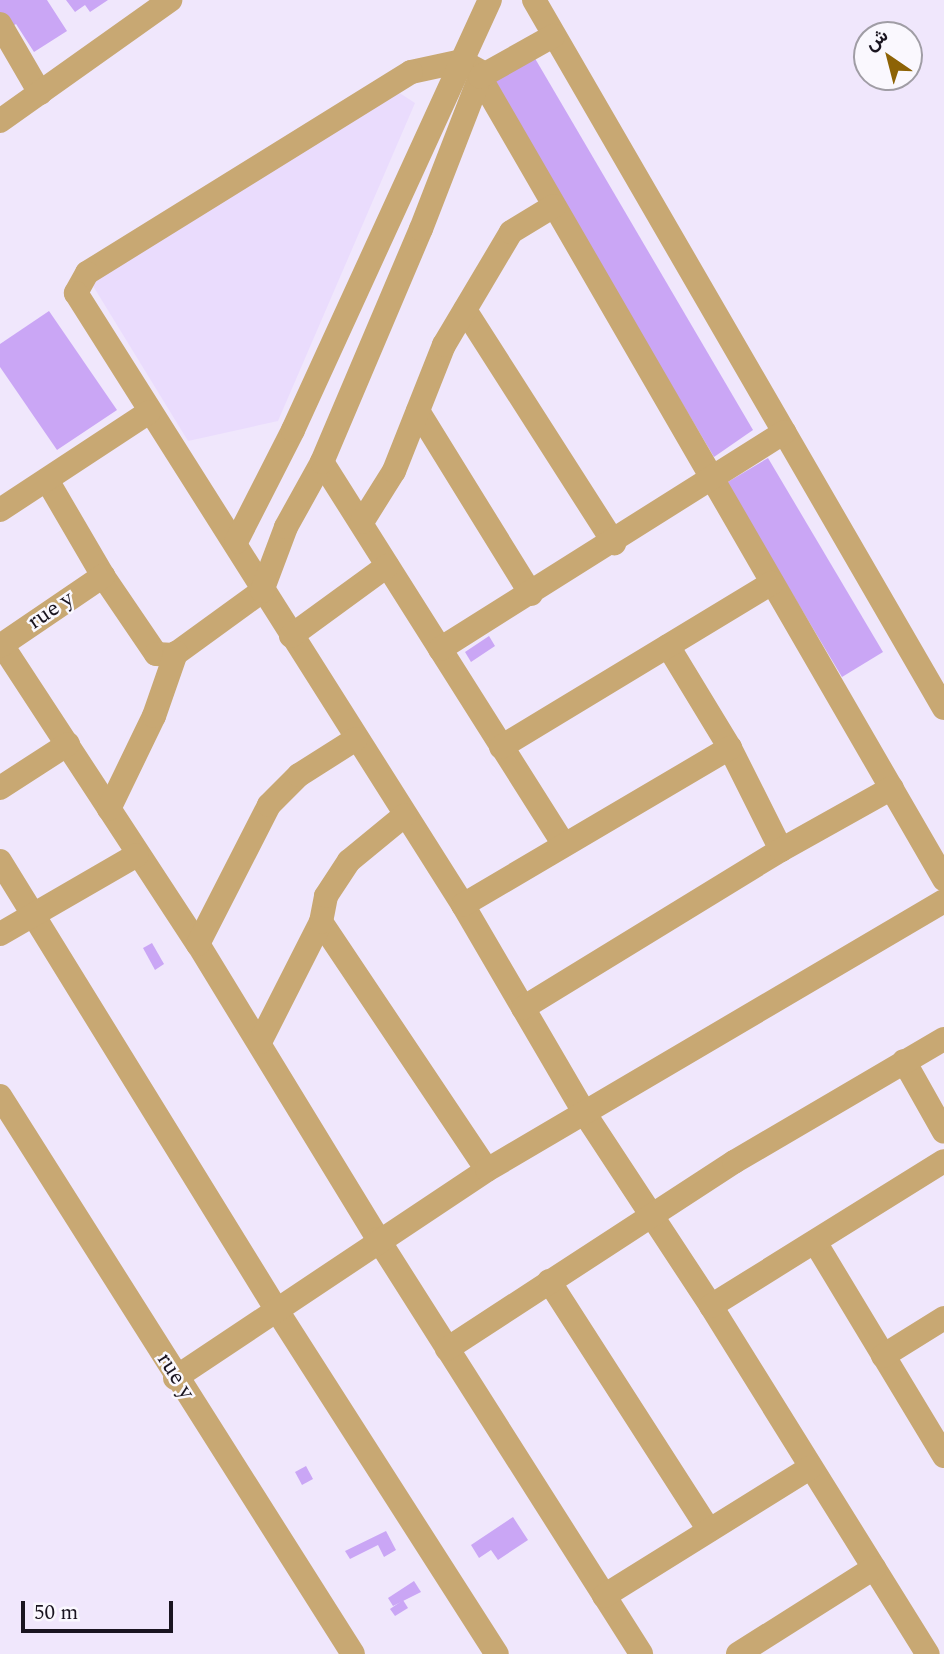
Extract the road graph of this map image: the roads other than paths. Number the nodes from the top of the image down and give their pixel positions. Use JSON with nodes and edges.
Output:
{"nodes":[{"id":1,"x":170,"y":0,"type":"edge"},
{"id":2,"x":490,"y":0,"type":"edge"},
{"id":3,"x":534,"y":0,"type":"edge"},
{"id":4,"x":0,"y":24,"type":"edge"},
{"id":5,"x":553,"y":36,"type":"junction"},
{"id":6,"x":475,"y":71,"type":"junction"},
{"id":7,"x":40,"y":93,"type":"junction"},
{"id":8,"x":0,"y":121,"type":"edge"},
{"id":9,"x":554,"y":206,"type":"junction"},
{"id":10,"x":465,"y":310,"type":"junction"},
{"id":11,"x":418,"y":411,"type":"junction"},
{"id":12,"x":149,"y":412,"type":"junction"},
{"id":13,"x":784,"y":432,"type":"junction"},
{"id":14,"x":322,"y":462,"type":"junction"},
{"id":15,"x":712,"y":479,"type":"junction"},
{"id":16,"x":47,"y":480,"type":"junction"},
{"id":17,"x":0,"y":510,"type":"edge"},
{"id":18,"x":362,"y":522,"type":"junction"},
{"id":19,"x":236,"y":542,"type":"junction"},
{"id":20,"x":614,"y":543,"type":"junction"},
{"id":21,"x":387,"y":566,"type":"junction"},
{"id":22,"x":103,"y":576,"type":"junction"},
{"id":23,"x":772,"y":583,"type":"junction"},
{"id":24,"x":262,"y":591,"type":"junction"},
{"id":25,"x":531,"y":594,"type":"junction"},
{"id":26,"x":291,"y":636,"type":"junction"},
{"id":27,"x":1,"y":646,"type":"edge"},
{"id":28,"x":668,"y":646,"type":"junction"},
{"id":29,"x":440,"y":649,"type":"junction"},
{"id":30,"x":176,"y":653,"type":"junction"},
{"id":31,"x":944,"y":708,"type":"edge"},
{"id":32,"x":356,"y":739,"type":"junction"},
{"id":33,"x":68,"y":744,"type":"junction"},
{"id":34,"x":501,"y":747,"type":"junction"},
{"id":35,"x":730,"y":748,"type":"junction"},
{"id":36,"x":0,"y":788,"type":"edge"},
{"id":37,"x":892,"y":788,"type":"junction"},
{"id":38,"x":109,"y":810,"type":"junction"},
{"id":39,"x":405,"y":815,"type":"junction"},
{"id":40,"x":564,"y":845,"type":"junction"},
{"id":41,"x":781,"y":849,"type":"junction"},
{"id":42,"x":137,"y":855,"type":"junction"},
{"id":43,"x":0,"y":861,"type":"edge"},
{"id":44,"x":944,"y":879,"type":"edge"},
{"id":45,"x":944,"y":901,"type":"edge"},
{"id":46,"x":463,"y":905,"type":"junction"},
{"id":47,"x":33,"y":915,"type":"junction"},
{"id":48,"x":321,"y":922,"type":"junction"},
{"id":49,"x":0,"y":934,"type":"edge"},
{"id":50,"x":198,"y":944,"type":"junction"},
{"id":51,"x":523,"y":1008,"type":"junction"},
{"id":52,"x":944,"y":1039,"type":"edge"},
{"id":53,"x":260,"y":1042,"type":"junction"},
{"id":54,"x":904,"y":1061,"type":"junction"},
{"id":55,"x":0,"y":1096,"type":"edge"},
{"id":56,"x":585,"y":1114,"type":"junction"},
{"id":57,"x":944,"y":1132,"type":"edge"},
{"id":58,"x":944,"y":1161,"type":"edge"},
{"id":59,"x":487,"y":1170,"type":"junction"},
{"id":60,"x":653,"y":1215,"type":"junction"},
{"id":61,"x":378,"y":1239,"type":"junction"},
{"id":62,"x":815,"y":1242,"type":"junction"},
{"id":63,"x":549,"y":1281,"type":"junction"},
{"id":64,"x":711,"y":1306,"type":"junction"},
{"id":65,"x":278,"y":1312,"type":"junction"},
{"id":66,"x":944,"y":1318,"type":"edge"},
{"id":67,"x":447,"y":1349,"type":"junction"},
{"id":68,"x":883,"y":1356,"type":"junction"},
{"id":69,"x":176,"y":1378,"type":"junction"},
{"id":70,"x":944,"y":1456,"type":"edge"},
{"id":71,"x":810,"y":1468,"type":"junction"},
{"id":72,"x":709,"y":1530,"type":"junction"},
{"id":73,"x":874,"y":1568,"type":"junction"},
{"id":74,"x":604,"y":1596,"type":"junction"},
{"id":75,"x":775,"y":1644,"type":"edge"},
{"id":76,"x":353,"y":1654,"type":"edge"},
{"id":77,"x":497,"y":1654,"type":"edge"},
{"id":78,"x":640,"y":1654,"type":"edge"},
{"id":79,"x":738,"y":1654,"type":"edge"},
{"id":80,"x":928,"y":1654,"type":"edge"}],
"edges":[{"from":1,"to":7,"type":"street"},
{"from":2,"to":6,"type":"street"},
{"from":3,"to":5,"type":"street"},
{"from":4,"to":7,"type":"street"},
{"from":5,"to":6,"type":"street"},
{"from":5,"to":13,"type":"street"},
{"from":6,"to":9,"type":"street"},
{"from":6,"to":12,"type":"street"},
{"from":6,"to":14,"type":"street"},
{"from":6,"to":19,"type":"street"},
{"from":7,"to":8,"type":"street"},
{"from":9,"to":10,"type":"street"},
{"from":9,"to":15,"type":"street"},
{"from":10,"to":11,"type":"street"},
{"from":10,"to":20,"type":"street"},
{"from":11,"to":18,"type":"street"},
{"from":11,"to":25,"type":"street"},
{"from":12,"to":16,"type":"street"},
{"from":12,"to":19,"type":"street"},
{"from":13,"to":15,"type":"street"},
{"from":13,"to":31,"type":"street"},
{"from":14,"to":18,"type":"street"},
{"from":14,"to":24,"type":"street"},
{"from":15,"to":20,"type":"street"},
{"from":15,"to":23,"type":"street"},
{"from":16,"to":17,"type":"street"},
{"from":16,"to":22,"type":"street"},
{"from":18,"to":21,"type":"street"},
{"from":19,"to":24,"type":"street"},
{"from":20,"to":25,"type":"street"},
{"from":21,"to":26,"type":"street"},
{"from":21,"to":29,"type":"street"},
{"from":22,"to":27,"type":"street","name":"rue y"},
{"from":22,"to":30,"type":"street"},
{"from":23,"to":28,"type":"street"},
{"from":23,"to":37,"type":"street"},
{"from":24,"to":26,"type":"street"},
{"from":24,"to":30,"type":"street"},
{"from":25,"to":29,"type":"street"},
{"from":26,"to":32,"type":"street"},
{"from":27,"to":33,"type":"street"},
{"from":28,"to":34,"type":"street"},
{"from":28,"to":35,"type":"street"},
{"from":29,"to":34,"type":"street"},
{"from":30,"to":38,"type":"street"},
{"from":32,"to":39,"type":"street"},
{"from":32,"to":50,"type":"street"},
{"from":33,"to":36,"type":"street"},
{"from":33,"to":38,"type":"street"},
{"from":34,"to":40,"type":"street"},
{"from":35,"to":40,"type":"street"},
{"from":35,"to":41,"type":"street"},
{"from":37,"to":41,"type":"street"},
{"from":37,"to":44,"type":"street"},
{"from":38,"to":42,"type":"street"},
{"from":39,"to":46,"type":"street"},
{"from":39,"to":48,"type":"street"},
{"from":40,"to":46,"type":"street"},
{"from":41,"to":51,"type":"street"},
{"from":42,"to":47,"type":"street"},
{"from":42,"to":50,"type":"street"},
{"from":43,"to":47,"type":"street"},
{"from":45,"to":56,"type":"street"},
{"from":46,"to":51,"type":"street"},
{"from":47,"to":49,"type":"street"},
{"from":47,"to":65,"type":"street"},
{"from":48,"to":53,"type":"street"},
{"from":48,"to":59,"type":"street"},
{"from":50,"to":53,"type":"street"},
{"from":51,"to":56,"type":"street"},
{"from":52,"to":54,"type":"street"},
{"from":53,"to":61,"type":"street"},
{"from":54,"to":57,"type":"street"},
{"from":54,"to":60,"type":"street"},
{"from":55,"to":69,"type":"street","name":"rue y"},
{"from":56,"to":59,"type":"street"},
{"from":56,"to":60,"type":"street"},
{"from":58,"to":62,"type":"street"},
{"from":59,"to":61,"type":"street"},
{"from":60,"to":63,"type":"street"},
{"from":60,"to":64,"type":"street"},
{"from":61,"to":65,"type":"street"},
{"from":61,"to":67,"type":"street"},
{"from":62,"to":64,"type":"street"},
{"from":62,"to":68,"type":"street"},
{"from":63,"to":67,"type":"street"},
{"from":63,"to":72,"type":"street"},
{"from":64,"to":71,"type":"street"},
{"from":65,"to":69,"type":"street"},
{"from":65,"to":77,"type":"street"},
{"from":66,"to":68,"type":"street"},
{"from":67,"to":74,"type":"street"},
{"from":68,"to":70,"type":"street"},
{"from":69,"to":76,"type":"street","name":"rue y"},
{"from":71,"to":72,"type":"street"},
{"from":71,"to":73,"type":"street"},
{"from":72,"to":74,"type":"street"},
{"from":73,"to":75,"type":"street"},
{"from":73,"to":80,"type":"street"},
{"from":74,"to":78,"type":"street"},
{"from":75,"to":79,"type":"street"}]}
